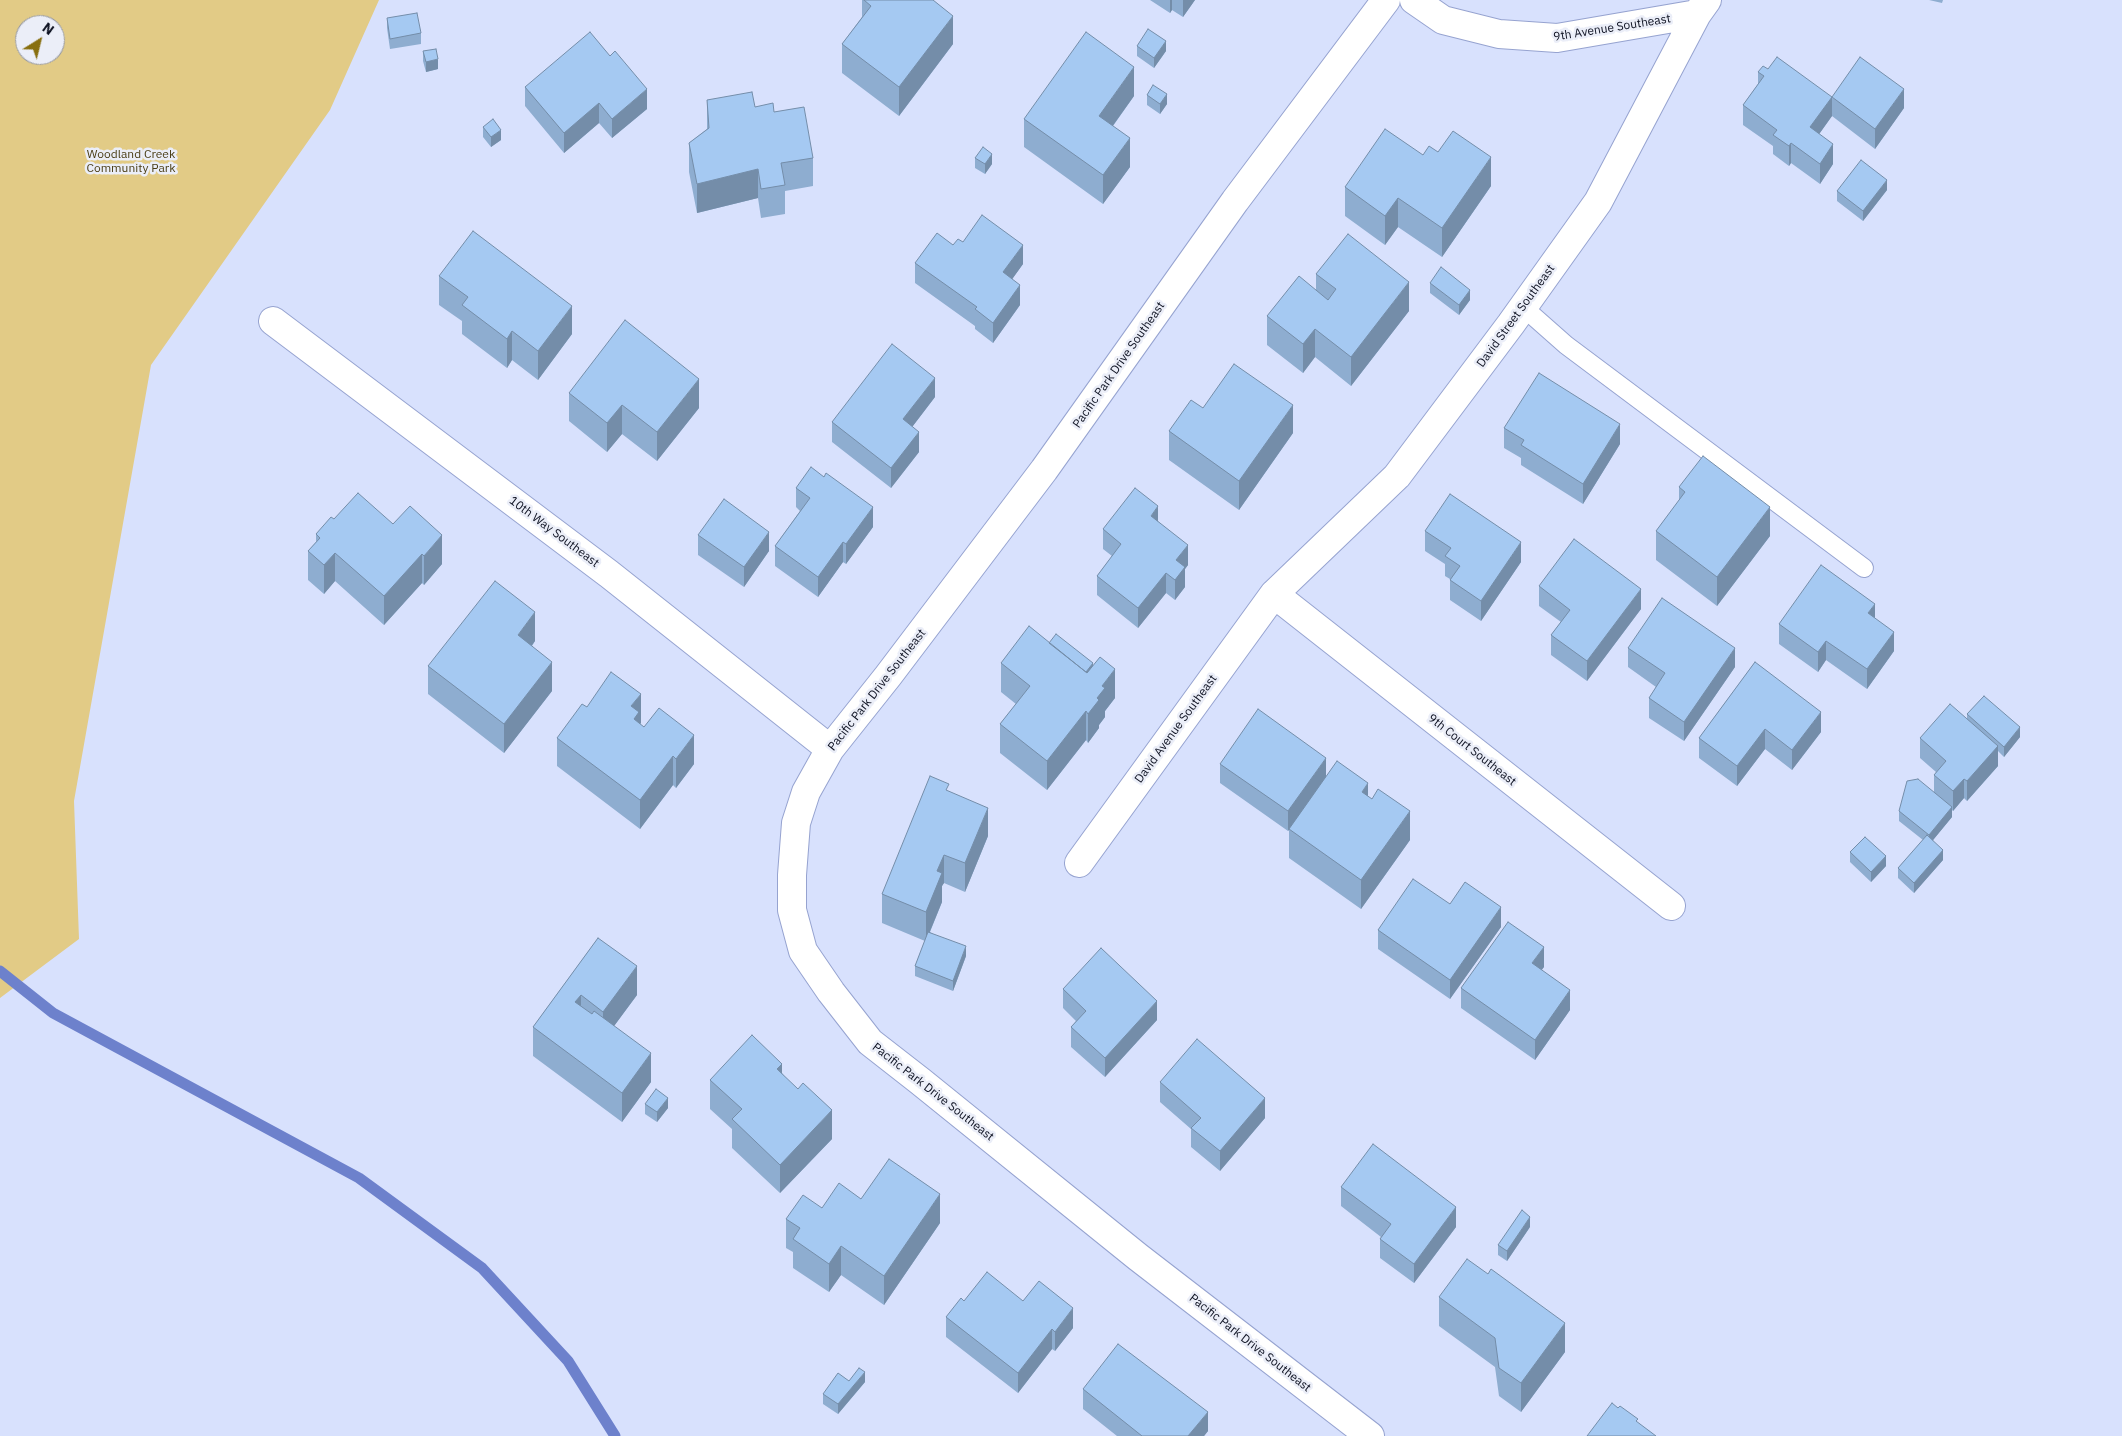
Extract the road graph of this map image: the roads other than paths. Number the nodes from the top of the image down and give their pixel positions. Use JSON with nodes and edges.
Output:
{"nodes":[{"id":1,"x":1386,"y":0,"type":"edge"},
{"id":2,"x":1414,"y":0,"type":"edge"},
{"id":3,"x":1702,"y":7,"type":"edge"},
{"id":4,"x":1524,"y":307,"type":"junction"},
{"id":5,"x":273,"y":321,"type":"dead end"},
{"id":6,"x":1864,"y":568,"type":"dead end"},
{"id":7,"x":1274,"y":594,"type":"junction"},
{"id":8,"x":830,"y":749,"type":"junction"},
{"id":9,"x":1079,"y":863,"type":"dead end"},
{"id":10,"x":1671,"y":906,"type":"dead end"},
{"id":11,"x":1370,"y":1436,"type":"edge"}],
"edges":[{"from":1,"to":8,"type":"street","name":"Pacific Park Drive Southeast"},
{"from":2,"to":3,"type":"street","name":"9th Avenue Southeast"},
{"from":3,"to":4,"type":"street","name":"David Street Southeast"},
{"from":4,"to":6,"type":"lane"},
{"from":4,"to":7,"type":"street","name":"David Street Southeast"},
{"from":5,"to":8,"type":"street","name":"10th Way Southeast"},
{"from":7,"to":9,"type":"street","name":"David Avenue Southeast"},
{"from":7,"to":10,"type":"street","name":"9th Court Southeast"},
{"from":8,"to":11,"type":"street","name":"Pacific Park Drive Southeast"}]}
